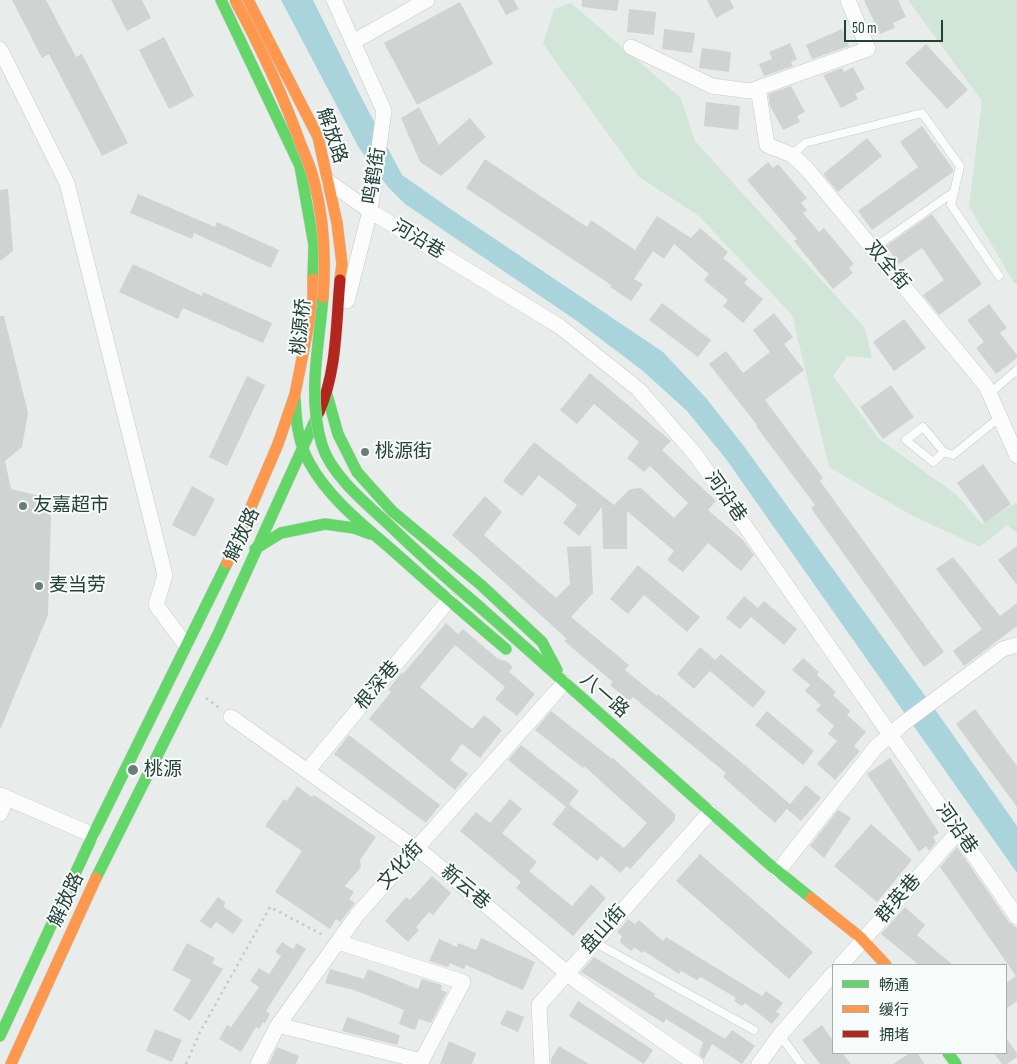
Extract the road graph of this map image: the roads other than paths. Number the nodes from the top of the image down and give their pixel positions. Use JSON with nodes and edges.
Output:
{"nodes":[{"id":1,"x":221,"y":0,"type":"edge"},
{"id":2,"x":235,"y":0,"type":"edge"},
{"id":3,"x":248,"y":0,"type":"edge"},
{"id":4,"x":334,"y":0,"type":"edge"},
{"id":5,"x":428,"y":0,"type":"edge"},
{"id":6,"x":848,"y":0,"type":"edge"},
{"id":7,"x":352,"y":42,"type":"junction"},
{"id":8,"x":631,"y":47,"type":"dead end"},
{"id":9,"x":0,"y":49,"type":"edge"},
{"id":10,"x":758,"y":88,"type":"junction"},
{"id":11,"x":792,"y":156,"type":"junction"},
{"id":12,"x":329,"y":182,"type":"junction"},
{"id":13,"x":954,"y":192,"type":"junction"},
{"id":14,"x":370,"y":211,"type":"junction"},
{"id":15,"x":872,"y":249,"type":"junction"},
{"id":16,"x":999,"y":276,"type":"dead end"},
{"id":17,"x":333,"y":358,"type":"junction"},
{"id":18,"x":1017,"y":370,"type":"edge"},
{"id":19,"x":295,"y":394,"type":"junction"},
{"id":20,"x":989,"y":394,"type":"junction"},
{"id":21,"x":327,"y":395,"type":"junction"},
{"id":22,"x":1000,"y":417,"type":"junction"},
{"id":23,"x":302,"y":450,"type":"junction"},
{"id":24,"x":944,"y":452,"type":"junction"},
{"id":25,"x":1017,"y":456,"type":"edge"},
{"id":26,"x":259,"y":490,"type":"junction"},
{"id":27,"x":392,"y":511,"type":"junction"},
{"id":28,"x":379,"y":538,"type":"junction"},
{"id":29,"x":255,"y":549,"type":"junction"},
{"id":30,"x":449,"y":600,"type":"junction"},
{"id":31,"x":185,"y":644,"type":"junction"},
{"id":32,"x":1017,"y":645,"type":"edge"},
{"id":33,"x":515,"y":657,"type":"dead end"},
{"id":34,"x":531,"y":667,"type":"dead end"},
{"id":35,"x":564,"y":683,"type":"junction"},
{"id":36,"x":231,"y":717,"type":"road end"},
{"id":37,"x":890,"y":735,"type":"junction"},
{"id":38,"x":308,"y":771,"type":"junction"},
{"id":39,"x":3,"y":797,"type":"edge"},
{"id":40,"x":710,"y":812,"type":"junction"},
{"id":41,"x":0,"y":814,"type":"edge"},
{"id":42,"x":958,"y":832,"type":"junction"},
{"id":43,"x":93,"y":835,"type":"junction"},
{"id":44,"x":416,"y":848,"type":"junction"},
{"id":45,"x":778,"y":871,"type":"junction"},
{"id":46,"x":1017,"y":917,"type":"edge"},
{"id":47,"x":863,"y":940,"type":"junction"},
{"id":48,"x":338,"y":942,"type":"junction"},
{"id":49,"x":594,"y":942,"type":"junction"},
{"id":50,"x":842,"y":964,"type":"edge"},
{"id":51,"x":885,"y":964,"type":"edge"},
{"id":52,"x":567,"y":973,"type":"junction"},
{"id":53,"x":832,"y":975,"type":"edge"},
{"id":54,"x":278,"y":1025,"type":"junction"},
{"id":55,"x":754,"y":1030,"type":"dead end"},
{"id":56,"x":780,"y":1035,"type":"junction"},
{"id":57,"x":0,"y":1036,"type":"edge"},
{"id":58,"x":421,"y":1062,"type":"edge"},
{"id":59,"x":10,"y":1064,"type":"edge"},
{"id":60,"x":258,"y":1064,"type":"edge"},
{"id":61,"x":542,"y":1064,"type":"edge"},
{"id":62,"x":696,"y":1064,"type":"edge"},
{"id":63,"x":759,"y":1064,"type":"edge"},
{"id":64,"x":801,"y":1064,"type":"edge"}],
"edges":[{"from":1,"to":19,"type":"main road","name":"解放路"},
{"from":2,"to":35,"type":"main road","name":"桃源桥","bridge":true},
{"from":3,"to":12,"type":"main road","name":"解放路"},
{"from":4,"to":7,"type":"street","name":"鸣鹤街"},
{"from":5,"to":7,"type":"street"},
{"from":6,"to":10,"type":"street"},
{"from":7,"to":14,"type":"street","name":"鸣鹤街"},
{"from":8,"to":10,"type":"street"},
{"from":9,"to":31,"type":"street"},
{"from":10,"to":11,"type":"street","name":"双全街"},
{"from":11,"to":13,"type":"lane"},
{"from":11,"to":15,"type":"street","name":"双全街"},
{"from":12,"to":14,"type":"street","name":"河沿巷"},
{"from":12,"to":17,"type":"main road","name":"解放路"},
{"from":13,"to":15,"type":"lane"},
{"from":13,"to":16,"type":"lane"},
{"from":14,"to":17,"type":"street","name":"鸣鹤街"},
{"from":14,"to":37,"type":"street","name":"河沿巷"},
{"from":15,"to":20,"type":"street","name":"双全街"},
{"from":17,"to":21,"type":"main road","name":"解放路"},
{"from":18,"to":20,"type":"lane"},
{"from":19,"to":23,"type":"main road"},
{"from":19,"to":26,"type":"main road","name":"解放路"},
{"from":20,"to":22,"type":"street","name":"双全街"},
{"from":21,"to":23,"type":"main road","name":"解放路"},
{"from":21,"to":27,"type":"main road","name":"八一路"},
{"from":22,"to":24,"type":"lane"},
{"from":22,"to":25,"type":"street","name":"双全街"},
{"from":23,"to":26,"type":"main road"},
{"from":23,"to":27,"type":"main road"},
{"from":23,"to":28,"type":"main road"},
{"from":23,"to":29,"type":"main road","name":"解放路"},
{"from":24,"to":24,"type":"lane"},
{"from":26,"to":31,"type":"main road","name":"解放路"},
{"from":27,"to":35,"type":"main road","name":"八一路"},
{"from":28,"to":29,"type":"main road"},
{"from":28,"to":30,"type":"main road"},
{"from":29,"to":59,"type":"main road","name":"解放路"},
{"from":30,"to":33,"type":"main road"},
{"from":30,"to":38,"type":"street","name":"根深巷"},
{"from":31,"to":43,"type":"main road","name":"解放路"},
{"from":32,"to":37,"type":"street"},
{"from":34,"to":35,"type":"main road"},
{"from":35,"to":40,"type":"main road","name":"八一路"},
{"from":35,"to":44,"type":"street","name":"文化街"},
{"from":36,"to":38,"type":"street","name":"新云巷"},
{"from":37,"to":42,"type":"street","name":"河沿巷"},
{"from":37,"to":45,"type":"street"},
{"from":38,"to":44,"type":"street","name":"新云巷"},
{"from":39,"to":41,"type":"street"},
{"from":39,"to":43,"type":"street"},
{"from":40,"to":45,"type":"main road","name":"八一路"},
{"from":40,"to":49,"type":"street","name":"盘山街"},
{"from":42,"to":46,"type":"street","name":"河沿巷"},
{"from":42,"to":47,"type":"street","name":"群英巷"},
{"from":43,"to":57,"type":"main road","name":"解放路"},
{"from":44,"to":48,"type":"street","name":"文化街"},
{"from":44,"to":52,"type":"street","name":"新云巷"},
{"from":45,"to":47,"type":"main road","name":"八一路"},
{"from":47,"to":50,"type":"street","name":"群英巷"},
{"from":47,"to":51,"type":"main road","name":"八一路"},
{"from":48,"to":54,"type":"street","name":"文化街"},
{"from":48,"to":58,"type":"street"},
{"from":49,"to":52,"type":"street","name":"盘山街"},
{"from":49,"to":55,"type":"lane"},
{"from":52,"to":61,"type":"street","name":"盘山街"},
{"from":52,"to":62,"type":"street","name":"新云巷"},
{"from":53,"to":56,"type":"street"},
{"from":54,"to":58,"type":"street"},
{"from":54,"to":60,"type":"street","name":"文化街"},
{"from":56,"to":63,"type":"street"},
{"from":56,"to":64,"type":"lane"}]}
